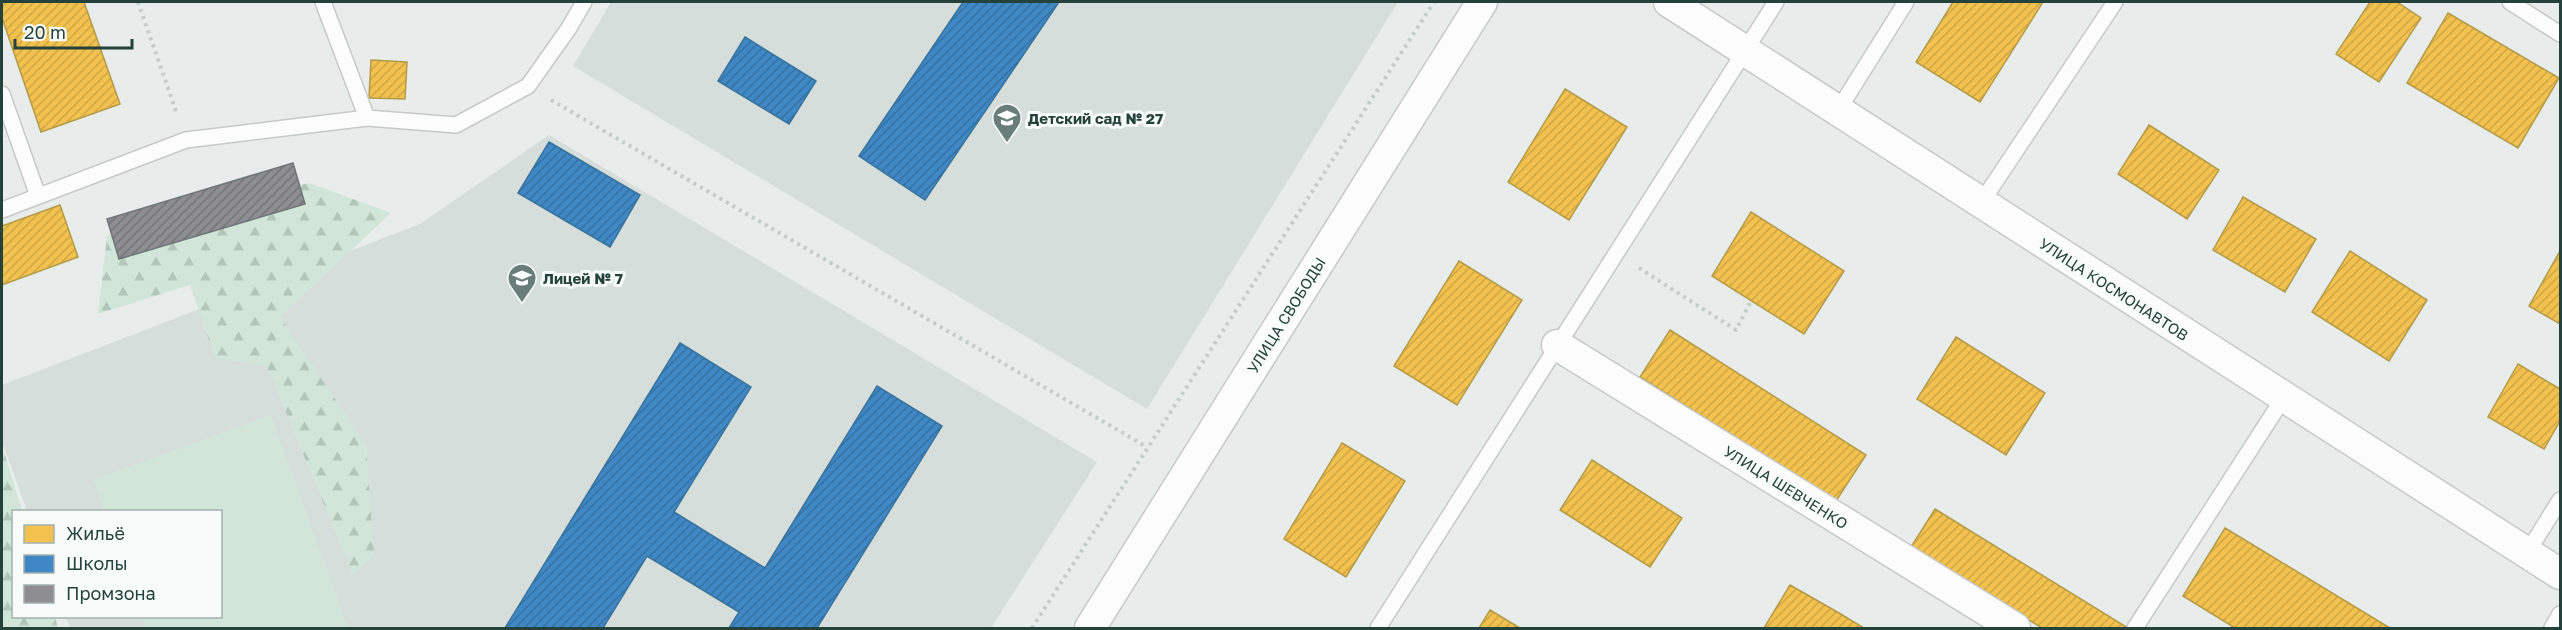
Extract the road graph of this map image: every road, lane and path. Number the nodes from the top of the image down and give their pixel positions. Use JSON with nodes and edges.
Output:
{"nodes":[{"id":1,"x":138,"y":2,"type":"edge"},
{"id":2,"x":324,"y":2,"type":"edge"},
{"id":3,"x":584,"y":2,"type":"edge"},
{"id":4,"x":1434,"y":2,"type":"edge"},
{"id":5,"x":1482,"y":2,"type":"edge"},
{"id":6,"x":1669,"y":2,"type":"edge"},
{"id":7,"x":1776,"y":2,"type":"edge"},
{"id":8,"x":1906,"y":2,"type":"edge"},
{"id":9,"x":2115,"y":2,"type":"edge"},
{"id":10,"x":2510,"y":2,"type":"edge"},
{"id":11,"x":2560,"y":34,"type":"edge"},
{"id":12,"x":1744,"y":50,"type":"junction"},
{"id":13,"x":528,"y":86,"type":"junction"},
{"id":14,"x":2,"y":94,"type":"edge"},
{"id":15,"x":1837,"y":112,"type":"junction"},
{"id":16,"x":367,"y":118,"type":"junction"},
{"id":17,"x":186,"y":140,"type":"junction"},
{"id":18,"x":38,"y":196,"type":"junction"},
{"id":19,"x":1981,"y":203,"type":"junction"},
{"id":20,"x":2,"y":210,"type":"edge"},
{"id":21,"x":1616,"y":252,"type":"junction"},
{"id":22,"x":1751,"y":301,"type":"dead end"},
{"id":23,"x":1557,"y":345,"type":"junction"},
{"id":24,"x":2284,"y":398,"type":"junction"},
{"id":25,"x":1146,"y":447,"type":"junction"},
{"id":26,"x":2560,"y":500,"type":"edge"},
{"id":27,"x":2527,"y":553,"type":"junction"},
{"id":28,"x":2560,"y":574,"type":"edge"},
{"id":29,"x":2560,"y":614,"type":"edge"},
{"id":30,"x":1032,"y":628,"type":"edge"},
{"id":31,"x":1090,"y":628,"type":"edge"},
{"id":32,"x":1378,"y":628,"type":"edge"},
{"id":33,"x":2015,"y":628,"type":"edge"},
{"id":34,"x":2135,"y":628,"type":"edge"},
{"id":35,"x":2552,"y":628,"type":"edge"}],
"edges":[{"from":1,"to":17,"type":"path"},
{"from":2,"to":16,"type":"lane"},
{"from":3,"to":13,"type":"lane"},
{"from":4,"to":25,"type":"path"},
{"from":5,"to":31,"type":"street","name":"УЛИЦА СВОБОДЫ"},
{"from":6,"to":12,"type":"street","name":"УЛИЦА КОСМОНАВТОВ"},
{"from":7,"to":12,"type":"lane"},
{"from":8,"to":15,"type":"lane"},
{"from":9,"to":19,"type":"lane"},
{"from":10,"to":11,"type":"lane"},
{"from":12,"to":15,"type":"street","name":"УЛИЦА КОСМОНАВТОВ"},
{"from":12,"to":21,"type":"lane"},
{"from":13,"to":16,"type":"lane"},
{"from":13,"to":25,"type":"path"},
{"from":14,"to":18,"type":"lane"},
{"from":15,"to":19,"type":"street","name":"УЛИЦА КОСМОНАВТОВ"},
{"from":16,"to":17,"type":"lane"},
{"from":17,"to":18,"type":"lane"},
{"from":18,"to":20,"type":"lane"},
{"from":19,"to":24,"type":"street","name":"УЛИЦА КОСМОНАВТОВ"},
{"from":21,"to":22,"type":"path"},
{"from":21,"to":23,"type":"lane"},
{"from":23,"to":32,"type":"lane"},
{"from":23,"to":33,"type":"street","name":"УЛИЦА ШЕВЧЕНКО"},
{"from":24,"to":27,"type":"street","name":"УЛИЦА КОСМОНАВТОВ"},
{"from":24,"to":34,"type":"lane"},
{"from":25,"to":30,"type":"path"},
{"from":26,"to":27,"type":"lane"},
{"from":27,"to":28,"type":"street","name":"УЛИЦА КОСМОНАВТОВ"},
{"from":29,"to":35,"type":"lane"}]}
